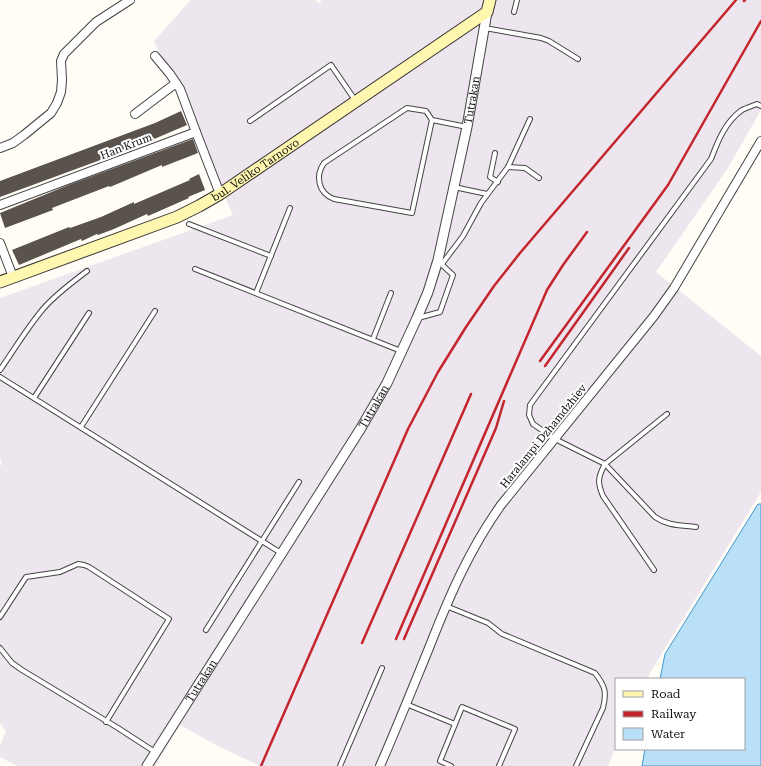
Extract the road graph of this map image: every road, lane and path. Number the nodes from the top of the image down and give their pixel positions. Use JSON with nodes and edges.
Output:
{"nodes":[{"id":1,"x":130,"y":0,"type":"edge"},
{"id":2,"x":490,"y":0,"type":"edge"},
{"id":3,"x":517,"y":0,"type":"edge"},
{"id":4,"x":487,"y":12,"type":"junction"},
{"id":5,"x":514,"y":12,"type":"dead end"},
{"id":6,"x":484,"y":28,"type":"junction"},
{"id":7,"x":155,"y":56,"type":"dead end"},
{"id":8,"x":578,"y":59,"type":"dead end"},
{"id":9,"x":176,"y":83,"type":"junction"},
{"id":10,"x":355,"y":101,"type":"junction"},
{"id":11,"x":761,"y":106,"type":"edge"},
{"id":12,"x":135,"y":114,"type":"dead end"},
{"id":13,"x":530,"y":119,"type":"dead end"},
{"id":14,"x":432,"y":120,"type":"junction"},
{"id":15,"x":250,"y":121,"type":"dead end"},
{"id":16,"x":467,"y":127,"type":"junction"},
{"id":17,"x":196,"y":132,"type":"junction"},
{"id":18,"x":761,"y":141,"type":"edge"},
{"id":19,"x":0,"y":148,"type":"edge"},
{"id":20,"x":495,"y":153,"type":"dead end"},
{"id":21,"x":508,"y":167,"type":"junction"},
{"id":22,"x":539,"y":178,"type":"dead end"},
{"id":23,"x":498,"y":182,"type":"junction"},
{"id":24,"x":454,"y":187,"type":"junction"},
{"id":25,"x":220,"y":194,"type":"junction"},
{"id":26,"x":488,"y":194,"type":"junction"},
{"id":27,"x":0,"y":206,"type":"edge"},
{"id":28,"x":290,"y":208,"type":"dead end"},
{"id":29,"x":189,"y":224,"type":"dead end"},
{"id":30,"x":0,"y":243,"type":"edge"},
{"id":31,"x":271,"y":256,"type":"junction"},
{"id":32,"x":440,"y":262,"type":"junction"},
{"id":33,"x":195,"y":269,"type":"dead end"},
{"id":34,"x":87,"y":271,"type":"dead end"},
{"id":35,"x":13,"y":277,"type":"junction"},
{"id":36,"x":0,"y":282,"type":"edge"},
{"id":37,"x":256,"y":293,"type":"junction"},
{"id":38,"x":391,"y":293,"type":"dead end"},
{"id":39,"x":155,"y":311,"type":"dead end"},
{"id":40,"x":89,"y":313,"type":"dead end"},
{"id":41,"x":417,"y":318,"type":"junction"},
{"id":42,"x":373,"y":339,"type":"junction"},
{"id":43,"x":402,"y":351,"type":"junction"},
{"id":44,"x":0,"y":370,"type":"edge"},
{"id":45,"x":0,"y":377,"type":"edge"},
{"id":46,"x":34,"y":398,"type":"junction"},
{"id":47,"x":667,"y":414,"type":"dead end"},
{"id":48,"x":81,"y":427,"type":"junction"},
{"id":49,"x":555,"y":439,"type":"junction"},
{"id":50,"x":605,"y":464,"type":"junction"},
{"id":51,"x":299,"y":482,"type":"dead end"},
{"id":52,"x":696,"y":527,"type":"dead end"},
{"id":53,"x":262,"y":541,"type":"junction"},
{"id":54,"x":281,"y":553,"type":"junction"},
{"id":55,"x":654,"y":570,"type":"dead end"},
{"id":56,"x":446,"y":606,"type":"junction"},
{"id":57,"x":0,"y":617,"type":"edge"},
{"id":58,"x":206,"y":630,"type":"dead end"},
{"id":59,"x":0,"y":648,"type":"edge"},
{"id":60,"x":382,"y":668,"type":"dead end"},
{"id":61,"x":406,"y":704,"type":"junction"},
{"id":62,"x":106,"y":722,"type":"junction"},
{"id":63,"x":455,"y":724,"type":"junction"},
{"id":64,"x":156,"y":752,"type":"junction"},
{"id":65,"x":147,"y":766,"type":"edge"},
{"id":66,"x":340,"y":766,"type":"edge"},
{"id":67,"x":380,"y":766,"type":"edge"},
{"id":68,"x":451,"y":766,"type":"edge"},
{"id":69,"x":499,"y":766,"type":"edge"},
{"id":70,"x":576,"y":766,"type":"edge"}],
"edges":[{"from":1,"to":19,"type":"street"},
{"from":2,"to":4,"type":"main road","name":"Tutrakan"},
{"from":3,"to":5,"type":"lane"},
{"from":4,"to":6,"type":"street","name":"Tutrakan"},
{"from":4,"to":10,"type":"main road","name":"bul. Veliko Tarnovo"},
{"from":6,"to":8,"type":"lane"},
{"from":6,"to":16,"type":"street","name":"Tutrakan"},
{"from":7,"to":9,"type":"street"},
{"from":9,"to":12,"type":"street"},
{"from":9,"to":17,"type":"street"},
{"from":10,"to":15,"type":"lane"},
{"from":10,"to":25,"type":"main road","name":"bul. Veliko Tarnovo"},
{"from":11,"to":49,"type":"lane"},
{"from":13,"to":21,"type":"lane"},
{"from":14,"to":14,"type":"lane"},
{"from":14,"to":16,"type":"lane"},
{"from":16,"to":24,"type":"street","name":"Tutrakan"},
{"from":17,"to":25,"type":"street"},
{"from":17,"to":27,"type":"street","name":"Han Krum"},
{"from":18,"to":49,"type":"street","name":"Haralampi Dzhamdzhiev"},
{"from":20,"to":23,"type":"lane"},
{"from":21,"to":22,"type":"lane"},
{"from":21,"to":23,"type":"lane"},
{"from":23,"to":26,"type":"lane"},
{"from":24,"to":26,"type":"lane"},
{"from":24,"to":32,"type":"street","name":"Tutrakan"},
{"from":25,"to":35,"type":"main road","name":"bul. Veliko Tarnovo"},
{"from":26,"to":32,"type":"lane"},
{"from":28,"to":31,"type":"lane"},
{"from":29,"to":31,"type":"lane"},
{"from":30,"to":35,"type":"street"},
{"from":31,"to":37,"type":"lane"},
{"from":32,"to":41,"type":"street","name":"Tutrakan"},
{"from":32,"to":41,"type":"lane"},
{"from":33,"to":37,"type":"lane"},
{"from":34,"to":44,"type":"lane"},
{"from":35,"to":36,"type":"main road","name":"bul. Veliko Tarnovo"},
{"from":37,"to":42,"type":"lane"},
{"from":38,"to":42,"type":"lane"},
{"from":39,"to":48,"type":"lane"},
{"from":40,"to":46,"type":"lane"},
{"from":41,"to":43,"type":"street","name":"Tutrakan"},
{"from":42,"to":43,"type":"lane"},
{"from":43,"to":54,"type":"street","name":"Tutrakan"},
{"from":45,"to":46,"type":"lane"},
{"from":46,"to":48,"type":"lane"},
{"from":47,"to":50,"type":"lane"},
{"from":48,"to":53,"type":"lane"},
{"from":49,"to":50,"type":"lane"},
{"from":49,"to":56,"type":"street","name":"Haralampi Dzhamdzhiev"},
{"from":50,"to":52,"type":"lane"},
{"from":50,"to":55,"type":"lane"},
{"from":51,"to":53,"type":"lane"},
{"from":53,"to":54,"type":"lane"},
{"from":53,"to":58,"type":"lane"},
{"from":54,"to":64,"type":"street","name":"Tutrakan"},
{"from":56,"to":61,"type":"street","name":"Haralampi Dzhamdzhiev"},
{"from":56,"to":70,"type":"lane"},
{"from":57,"to":62,"type":"lane"},
{"from":59,"to":62,"type":"lane"},
{"from":60,"to":66,"type":"lane"},
{"from":61,"to":63,"type":"lane"},
{"from":61,"to":67,"type":"street","name":"Haralampi Dzhamdzhiev"},
{"from":62,"to":64,"type":"lane"},
{"from":63,"to":68,"type":"lane"},
{"from":63,"to":69,"type":"lane"},
{"from":64,"to":65,"type":"street","name":"Tutrakan"}]}
